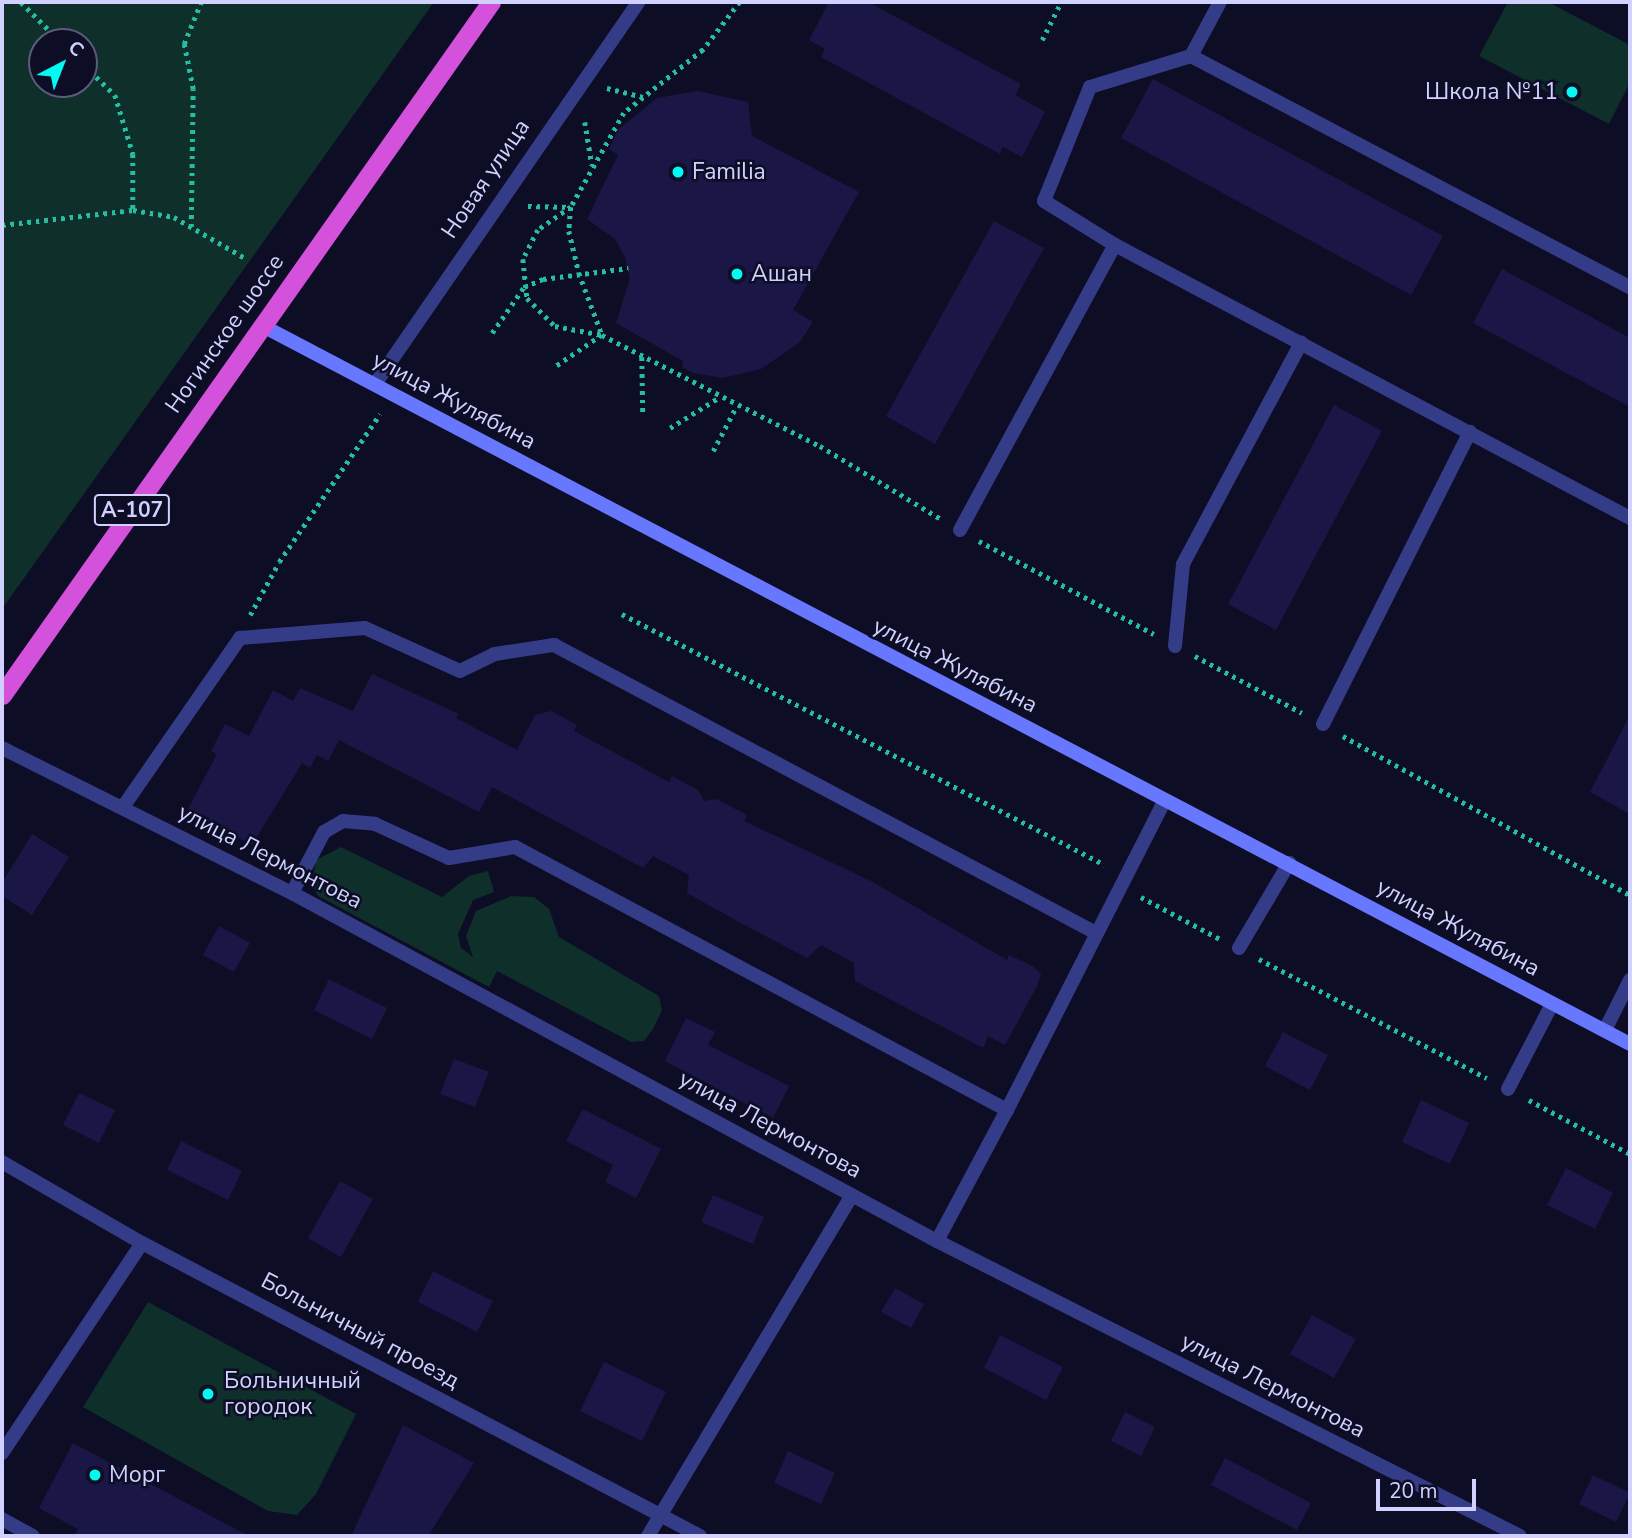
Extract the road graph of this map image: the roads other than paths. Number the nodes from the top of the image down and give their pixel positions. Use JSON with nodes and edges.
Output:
{"nodes":[{"id":1,"x":491,"y":2,"type":"edge"},
{"id":2,"x":639,"y":2,"type":"edge"},
{"id":3,"x":1220,"y":2,"type":"edge"},
{"id":4,"x":1191,"y":55,"type":"junction"},
{"id":5,"x":1115,"y":245,"type":"junction"},
{"id":6,"x":1630,"y":287,"type":"edge"},
{"id":7,"x":261,"y":325,"type":"junction"},
{"id":8,"x":1301,"y":342,"type":"junction"},
{"id":9,"x":375,"y":384,"type":"junction"},
{"id":10,"x":1470,"y":432,"type":"junction"},
{"id":11,"x":1630,"y":518,"type":"edge"},
{"id":12,"x":960,"y":530,"type":"road end"},
{"id":13,"x":1175,"y":646,"type":"road end"},
{"id":14,"x":2,"y":695,"type":"edge"},
{"id":15,"x":1323,"y":724,"type":"road end"},
{"id":16,"x":2,"y":748,"type":"edge"},
{"id":17,"x":1165,"y":800,"type":"junction"},
{"id":18,"x":123,"y":807,"type":"junction"},
{"id":19,"x":1289,"y":863,"type":"junction"},
{"id":20,"x":292,"y":893,"type":"junction"},
{"id":21,"x":1096,"y":933,"type":"junction"},
{"id":22,"x":1239,"y":948,"type":"road end"},
{"id":23,"x":1630,"y":980,"type":"edge"},
{"id":24,"x":1552,"y":1004,"type":"junction"},
{"id":25,"x":1605,"y":1030,"type":"junction"},
{"id":26,"x":1630,"y":1044,"type":"edge"},
{"id":27,"x":1507,"y":1089,"type":"road end"},
{"id":28,"x":1007,"y":1110,"type":"junction"},
{"id":29,"x":2,"y":1162,"type":"edge"},
{"id":30,"x":852,"y":1195,"type":"junction"},
{"id":31,"x":937,"y":1241,"type":"junction"},
{"id":32,"x":142,"y":1242,"type":"junction"},
{"id":33,"x":2,"y":1453,"type":"edge"},
{"id":34,"x":661,"y":1516,"type":"junction"},
{"id":35,"x":2,"y":1519,"type":"edge"},
{"id":36,"x":33,"y":1536,"type":"edge"},
{"id":37,"x":648,"y":1536,"type":"edge"},
{"id":38,"x":700,"y":1536,"type":"edge"},
{"id":39,"x":1520,"y":1536,"type":"edge"}],
"edges":[{"from":1,"to":7,"type":"highway","name":"Ногинское шоссе","number":"А-107"},
{"from":2,"to":9,"type":"street","name":"Новая улица"},
{"from":3,"to":4,"type":"street"},
{"from":4,"to":5,"type":"street"},
{"from":4,"to":6,"type":"street"},
{"from":5,"to":8,"type":"street"},
{"from":5,"to":12,"type":"street"},
{"from":7,"to":9,"type":"main road","name":"улица Жулябина"},
{"from":7,"to":14,"type":"highway","name":"Ногинское шоссе","number":"А-107"},
{"from":8,"to":10,"type":"street"},
{"from":8,"to":13,"type":"street"},
{"from":9,"to":17,"type":"main road","name":"улица Жулябина"},
{"from":10,"to":11,"type":"street"},
{"from":10,"to":15,"type":"street"},
{"from":16,"to":18,"type":"street","name":"улица Лермонтова"},
{"from":17,"to":19,"type":"main road","name":"улица Жулябина"},
{"from":17,"to":21,"type":"street"},
{"from":18,"to":20,"type":"street","name":"улица Лермонтова"},
{"from":18,"to":21,"type":"street"},
{"from":19,"to":22,"type":"street"},
{"from":19,"to":24,"type":"main road","name":"улица Жулябина"},
{"from":20,"to":28,"type":"street"},
{"from":20,"to":30,"type":"street","name":"улица Лермонтова"},
{"from":21,"to":28,"type":"street"},
{"from":23,"to":25,"type":"street"},
{"from":24,"to":25,"type":"main road","name":"улица Жулябина"},
{"from":24,"to":27,"type":"street"},
{"from":25,"to":26,"type":"main road","name":"улица Жулябина"},
{"from":28,"to":31,"type":"street"},
{"from":29,"to":32,"type":"street","name":"Больничный проезд"},
{"from":30,"to":31,"type":"street","name":"улица Лермонтова"},
{"from":30,"to":34,"type":"street"},
{"from":31,"to":39,"type":"street","name":"улица Лермонтова"},
{"from":32,"to":33,"type":"street"},
{"from":32,"to":34,"type":"street","name":"Больничный проезд"},
{"from":34,"to":37,"type":"street"},
{"from":34,"to":38,"type":"street","name":"Больничный проезд"},
{"from":35,"to":36,"type":"street"}]}
